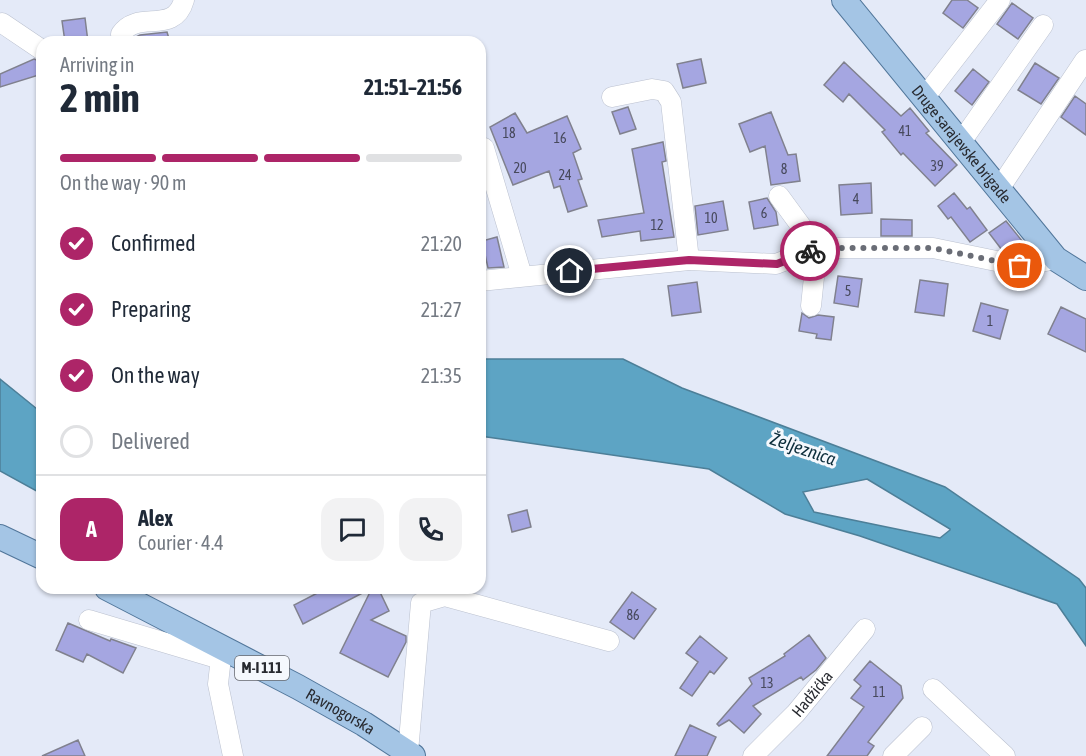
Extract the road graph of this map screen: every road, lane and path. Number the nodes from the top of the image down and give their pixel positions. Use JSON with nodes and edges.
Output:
{"nodes":[{"id":1,"x":184,"y":0,"type":"edge"},
{"id":2,"x":844,"y":0,"type":"edge"},
{"id":3,"x":1000,"y":0,"type":"edge"},
{"id":4,"x":2,"y":23,"type":"dead end"},
{"id":5,"x":1043,"y":26,"type":"dead end"},
{"id":6,"x":121,"y":36,"type":"edge"},
{"id":7,"x":36,"y":46,"type":"edge"},
{"id":8,"x":1086,"y":60,"type":"edge"},
{"id":9,"x":612,"y":97,"type":"dead end"},
{"id":10,"x":924,"y":98,"type":"junction"},
{"id":11,"x":960,"y":142,"type":"junction"},
{"id":12,"x":486,"y":155,"type":"edge"},
{"id":13,"x":999,"y":189,"type":"junction"},
{"id":14,"x":779,"y":196,"type":"dead end"},
{"id":15,"x":817,"y":248,"type":"junction"},
{"id":16,"x":1056,"y":259,"type":"junction"},
{"id":17,"x":689,"y":260,"type":"junction"},
{"id":18,"x":522,"y":276,"type":"junction"},
{"id":19,"x":1086,"y":278,"type":"edge"},
{"id":20,"x":486,"y":280,"type":"edge"},
{"id":21,"x":812,"y":306,"type":"dead end"},
{"id":22,"x":0,"y":537,"type":"edge"},
{"id":23,"x":36,"y":554,"type":"edge"},
{"id":24,"x":116,"y":594,"type":"edge"},
{"id":25,"x":88,"y":620,"type":"dead end"},
{"id":26,"x":865,"y":628,"type":"dead end"},
{"id":27,"x":609,"y":641,"type":"dead end"},
{"id":28,"x":221,"y":654,"type":"junction"},
{"id":29,"x":933,"y":689,"type":"dead end"},
{"id":30,"x":922,"y":727,"type":"dead end"},
{"id":31,"x":410,"y":754,"type":"edge"},
{"id":32,"x":233,"y":756,"type":"edge"},
{"id":33,"x":753,"y":756,"type":"edge"},
{"id":34,"x":893,"y":756,"type":"edge"},
{"id":35,"x":1005,"y":756,"type":"edge"}],
"edges":[{"from":1,"to":6,"type":"street"},
{"from":2,"to":10,"type":"main road","name":"Druge sarajevske brigade"},
{"from":3,"to":10,"type":"street"},
{"from":4,"to":7,"type":"street"},
{"from":5,"to":11,"type":"street"},
{"from":8,"to":13,"type":"street"},
{"from":9,"to":17,"type":"street"},
{"from":10,"to":11,"type":"main road","name":"Druge sarajevske brigade"},
{"from":11,"to":13,"type":"main road","name":"Druge sarajevske brigade"},
{"from":12,"to":18,"type":"street"},
{"from":13,"to":16,"type":"main road","name":"Druge sarajevske brigade"},
{"from":14,"to":15,"type":"street"},
{"from":15,"to":16,"type":"street"},
{"from":15,"to":17,"type":"street"},
{"from":15,"to":21,"type":"street"},
{"from":16,"to":19,"type":"main road","name":"Druge sarajevske brigade"},
{"from":17,"to":18,"type":"street"},
{"from":18,"to":20,"type":"street"},
{"from":22,"to":23,"type":"main road"},
{"from":24,"to":28,"type":"main road","name":"Ravnogorska","number":"M-I 111"},
{"from":25,"to":28,"type":"street"},
{"from":26,"to":33,"type":"street","name":"Hadžićka"},
{"from":27,"to":31,"type":"street"},
{"from":28,"to":31,"type":"main road","name":"Ravnogorska","number":"M-I 111"},
{"from":28,"to":32,"type":"street"},
{"from":29,"to":35,"type":"street"},
{"from":30,"to":34,"type":"street"}]}
